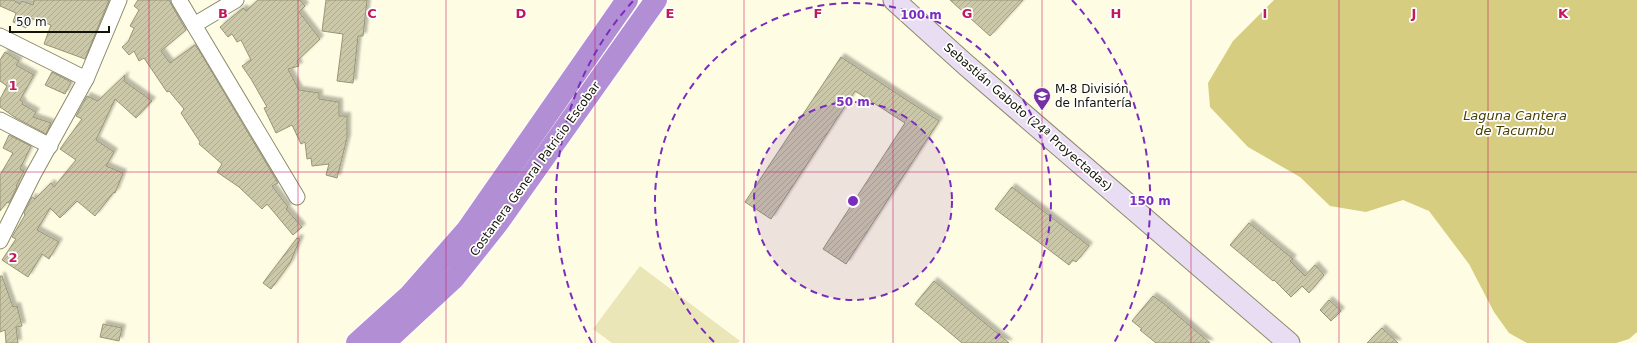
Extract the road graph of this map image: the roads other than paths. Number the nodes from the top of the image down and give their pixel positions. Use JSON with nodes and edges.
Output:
{"nodes":[{"id":1,"x":119,"y":0,"type":"edge"},
{"id":2,"x":179,"y":0,"type":"edge"},
{"id":3,"x":236,"y":0,"type":"edge"},
{"id":4,"x":627,"y":0,"type":"edge"},
{"id":5,"x":656,"y":0,"type":"edge"},
{"id":6,"x":894,"y":0,"type":"edge"},
{"id":7,"x":194,"y":25,"type":"junction"},
{"id":8,"x":0,"y":36,"type":"edge"},
{"id":9,"x":86,"y":79,"type":"junction"},
{"id":10,"x":0,"y":120,"type":"edge"},
{"id":11,"x":50,"y":146,"type":"junction"},
{"id":12,"x":297,"y":197,"type":"dead end"},
{"id":13,"x":0,"y":242,"type":"edge"},
{"id":14,"x":357,"y":343,"type":"edge"},
{"id":15,"x":384,"y":343,"type":"edge"},
{"id":16,"x":1289,"y":343,"type":"edge"}],
"edges":[{"from":1,"to":9,"type":"street"},
{"from":2,"to":7,"type":"street"},
{"from":3,"to":7,"type":"street"},
{"from":4,"to":14,"type":"highway","name":"Costanera General Patricio Escobar"},
{"from":5,"to":15,"type":"highway","name":"Costanera General Patricio Escobar"},
{"from":6,"to":16,"type":"street","name":"Sebastián Gaboto (24ª Proyectadas)"},
{"from":7,"to":12,"type":"street"},
{"from":8,"to":9,"type":"street"},
{"from":9,"to":11,"type":"street"},
{"from":10,"to":11,"type":"street"},
{"from":11,"to":13,"type":"street"}]}
